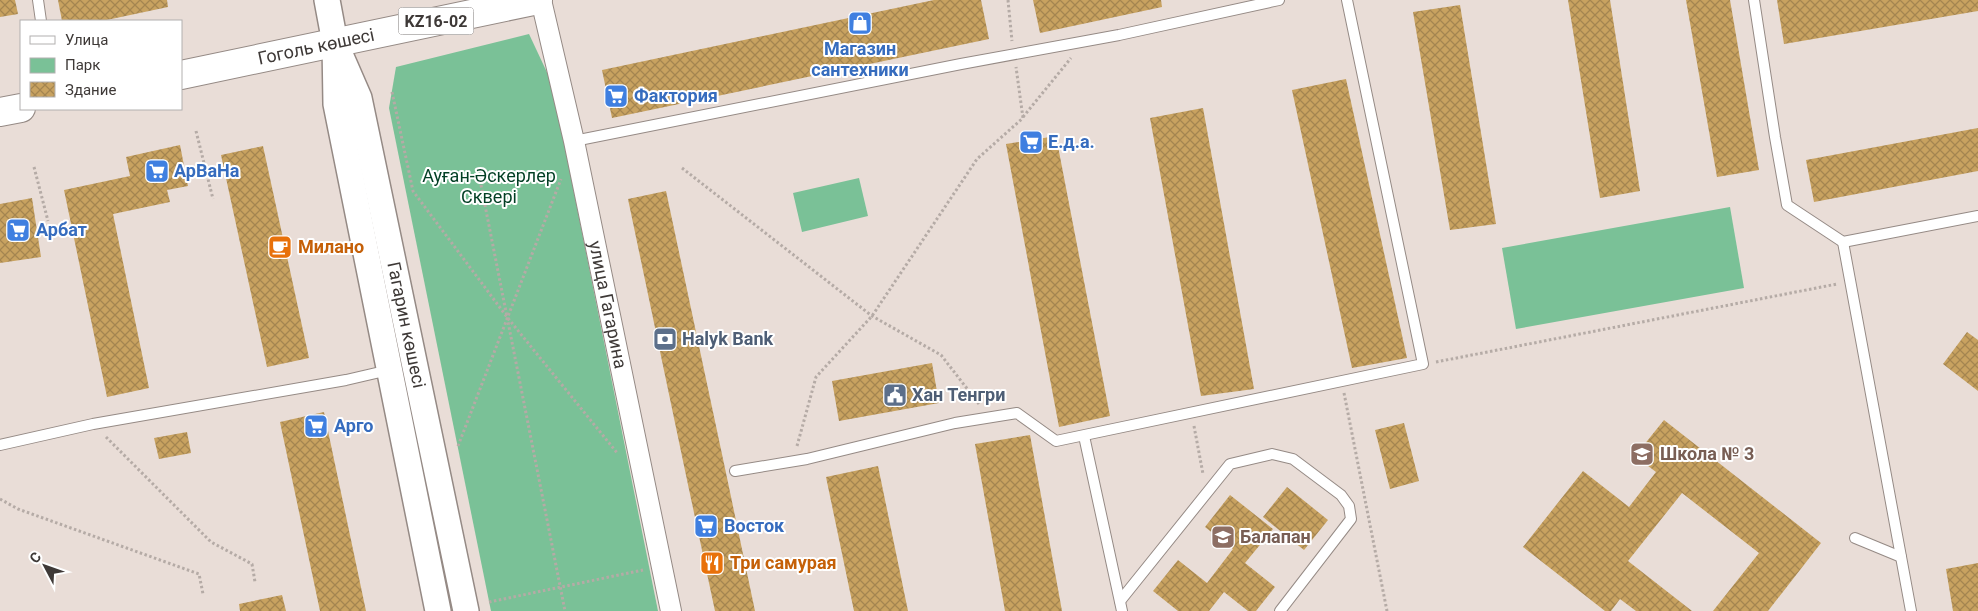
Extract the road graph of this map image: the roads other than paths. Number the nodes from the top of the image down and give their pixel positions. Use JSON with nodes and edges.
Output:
{"nodes":[{"id":1,"x":38,"y":0,"type":"edge"},
{"id":2,"x":328,"y":0,"type":"edge"},
{"id":3,"x":540,"y":0,"type":"edge"},
{"id":4,"x":1279,"y":0,"type":"edge"},
{"id":5,"x":1347,"y":0,"type":"edge"},
{"id":6,"x":1754,"y":0,"type":"edge"},
{"id":7,"x":41,"y":20,"type":"edge"},
{"id":8,"x":335,"y":43,"type":"junction"},
{"id":9,"x":182,"y":75,"type":"edge"},
{"id":10,"x":20,"y":108,"type":"edge"},
{"id":11,"x":0,"y":112,"type":"edge"},
{"id":12,"x":574,"y":141,"type":"junction"},
{"id":13,"x":1978,"y":216,"type":"edge"},
{"id":14,"x":1843,"y":242,"type":"junction"},
{"id":15,"x":402,"y":367,"type":"junction"},
{"id":16,"x":1084,"y":436,"type":"junction"},
{"id":17,"x":0,"y":445,"type":"edge"},
{"id":18,"x":735,"y":471,"type":"dead end"},
{"id":19,"x":1855,"y":538,"type":"dead end"},
{"id":20,"x":1901,"y":557,"type":"junction"},
{"id":21,"x":1121,"y":606,"type":"edge"},
{"id":22,"x":438,"y":611,"type":"edge"},
{"id":23,"x":466,"y":611,"type":"edge"},
{"id":24,"x":671,"y":611,"type":"edge"},
{"id":25,"x":1280,"y":611,"type":"edge"},
{"id":26,"x":1911,"y":611,"type":"edge"}],
"edges":[{"from":1,"to":7,"type":"lane"},
{"from":2,"to":8,"type":"street","name":"Гагарин көшесі"},
{"from":3,"to":8,"type":"main road","name":"Гоголь көшесі","number":"KZ16-02"},
{"from":3,"to":12,"type":"street","name":"улица Гагарина"},
{"from":4,"to":12,"type":"lane"},
{"from":5,"to":16,"type":"lane"},
{"from":6,"to":14,"type":"lane"},
{"from":8,"to":9,"type":"main road","name":"Гоголь көшесі"},
{"from":8,"to":15,"type":"street","name":"Гагарин көшесі"},
{"from":10,"to":11,"type":"main road"},
{"from":12,"to":24,"type":"street","name":"улица Гагарина"},
{"from":13,"to":14,"type":"lane"},
{"from":14,"to":20,"type":"lane"},
{"from":15,"to":17,"type":"lane"},
{"from":15,"to":22,"type":"street","name":"Гагарин көшесі"},
{"from":15,"to":23,"type":"street","name":"Гагарин көшесі"},
{"from":16,"to":18,"type":"lane"},
{"from":16,"to":21,"type":"lane"},
{"from":19,"to":20,"type":"lane"},
{"from":20,"to":26,"type":"lane"},
{"from":21,"to":25,"type":"lane"}]}
